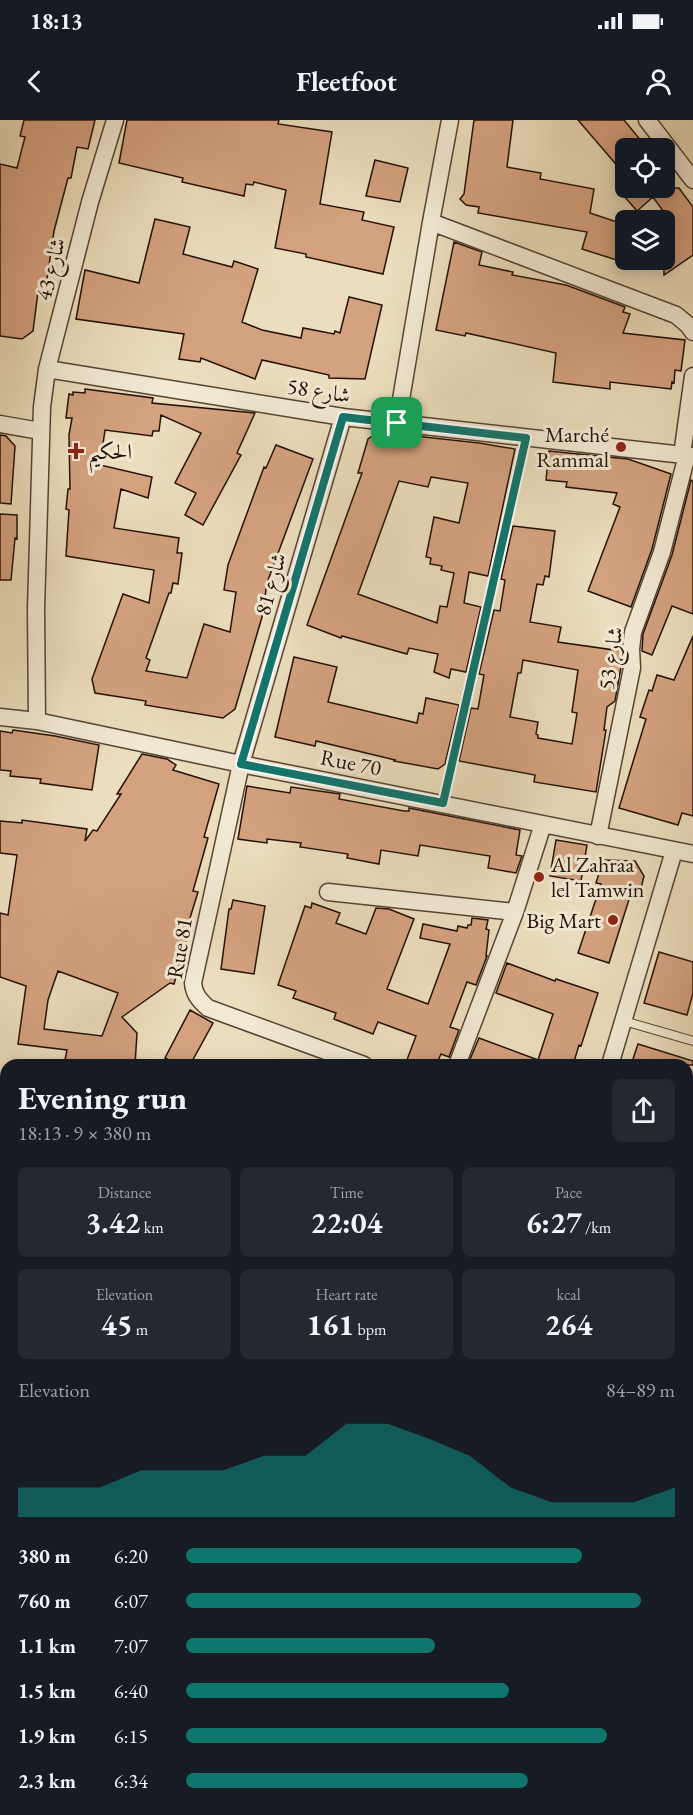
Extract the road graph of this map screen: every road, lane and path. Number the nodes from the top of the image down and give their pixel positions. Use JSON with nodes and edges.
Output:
{"nodes":[{"id":1,"x":116,"y":120,"type":"edge"},
{"id":2,"x":450,"y":120,"type":"edge"},
{"id":3,"x":648,"y":121,"type":"edge"},
{"id":4,"x":693,"y":180,"type":"edge"},
{"id":5,"x":431,"y":222,"type":"junction"},
{"id":6,"x":693,"y":332,"type":"edge"},
{"id":7,"x":48,"y":369,"type":"junction"},
{"id":8,"x":693,"y":376,"type":"edge"},
{"id":9,"x":343,"y":417,"type":"junction"},
{"id":10,"x":397,"y":423,"type":"junction"},
{"id":11,"x":0,"y":424,"type":"edge"},
{"id":12,"x":40,"y":431,"type":"junction"},
{"id":13,"x":526,"y":438,"type":"junction"},
{"id":14,"x":687,"y":455,"type":"edge"},
{"id":15,"x":0,"y":717,"type":"edge"},
{"id":16,"x":37,"y":720,"type":"junction"},
{"id":17,"x":241,"y":764,"type":"junction"},
{"id":18,"x":443,"y":803,"type":"junction"},
{"id":19,"x":543,"y":824,"type":"junction"},
{"id":20,"x":598,"y":836,"type":"junction"},
{"id":21,"x":674,"y":851,"type":"junction"},
{"id":22,"x":693,"y":854,"type":"edge"},
{"id":23,"x":328,"y":892,"type":"dead end"},
{"id":24,"x":515,"y":912,"type":"junction"},
{"id":25,"x":624,"y":1021,"type":"junction"},
{"id":26,"x":693,"y":1041,"type":"edge"},
{"id":27,"x":348,"y":1059,"type":"edge"},
{"id":28,"x":458,"y":1059,"type":"edge"},
{"id":29,"x":612,"y":1059,"type":"edge"}],
"edges":[{"from":1,"to":7,"type":"street","name":"شارع 43"},
{"from":2,"to":5,"type":"street"},
{"from":3,"to":4,"type":"street"},
{"from":5,"to":6,"type":"street"},
{"from":5,"to":10,"type":"street"},
{"from":7,"to":9,"type":"street","name":"شارع 58"},
{"from":7,"to":12,"type":"street","name":"شارع 43"},
{"from":8,"to":14,"type":"street","name":"شارع 53"},
{"from":9,"to":10,"type":"street","name":"شارع 58"},
{"from":9,"to":17,"type":"street","name":"شارع 81"},
{"from":10,"to":13,"type":"street","name":"شارع 58"},
{"from":11,"to":12,"type":"street"},
{"from":12,"to":16,"type":"street","name":"شارع 43"},
{"from":13,"to":14,"type":"street","name":"شارع 58"},
{"from":13,"to":18,"type":"lane"},
{"from":14,"to":20,"type":"street","name":"شارع 53"},
{"from":15,"to":16,"type":"street","name":"Rue 70"},
{"from":16,"to":17,"type":"street","name":"Rue 70"},
{"from":17,"to":18,"type":"street","name":"Rue 70"},
{"from":17,"to":27,"type":"street","name":"Rue 81"},
{"from":18,"to":19,"type":"street","name":"Rue 70"},
{"from":19,"to":20,"type":"street","name":"Rue 70"},
{"from":19,"to":24,"type":"street"},
{"from":20,"to":21,"type":"street","name":"Rue 70"},
{"from":21,"to":22,"type":"street","name":"Rue 70"},
{"from":21,"to":25,"type":"street"},
{"from":23,"to":24,"type":"street"},
{"from":24,"to":28,"type":"street"},
{"from":25,"to":26,"type":"lane"},
{"from":25,"to":29,"type":"street"}]}
